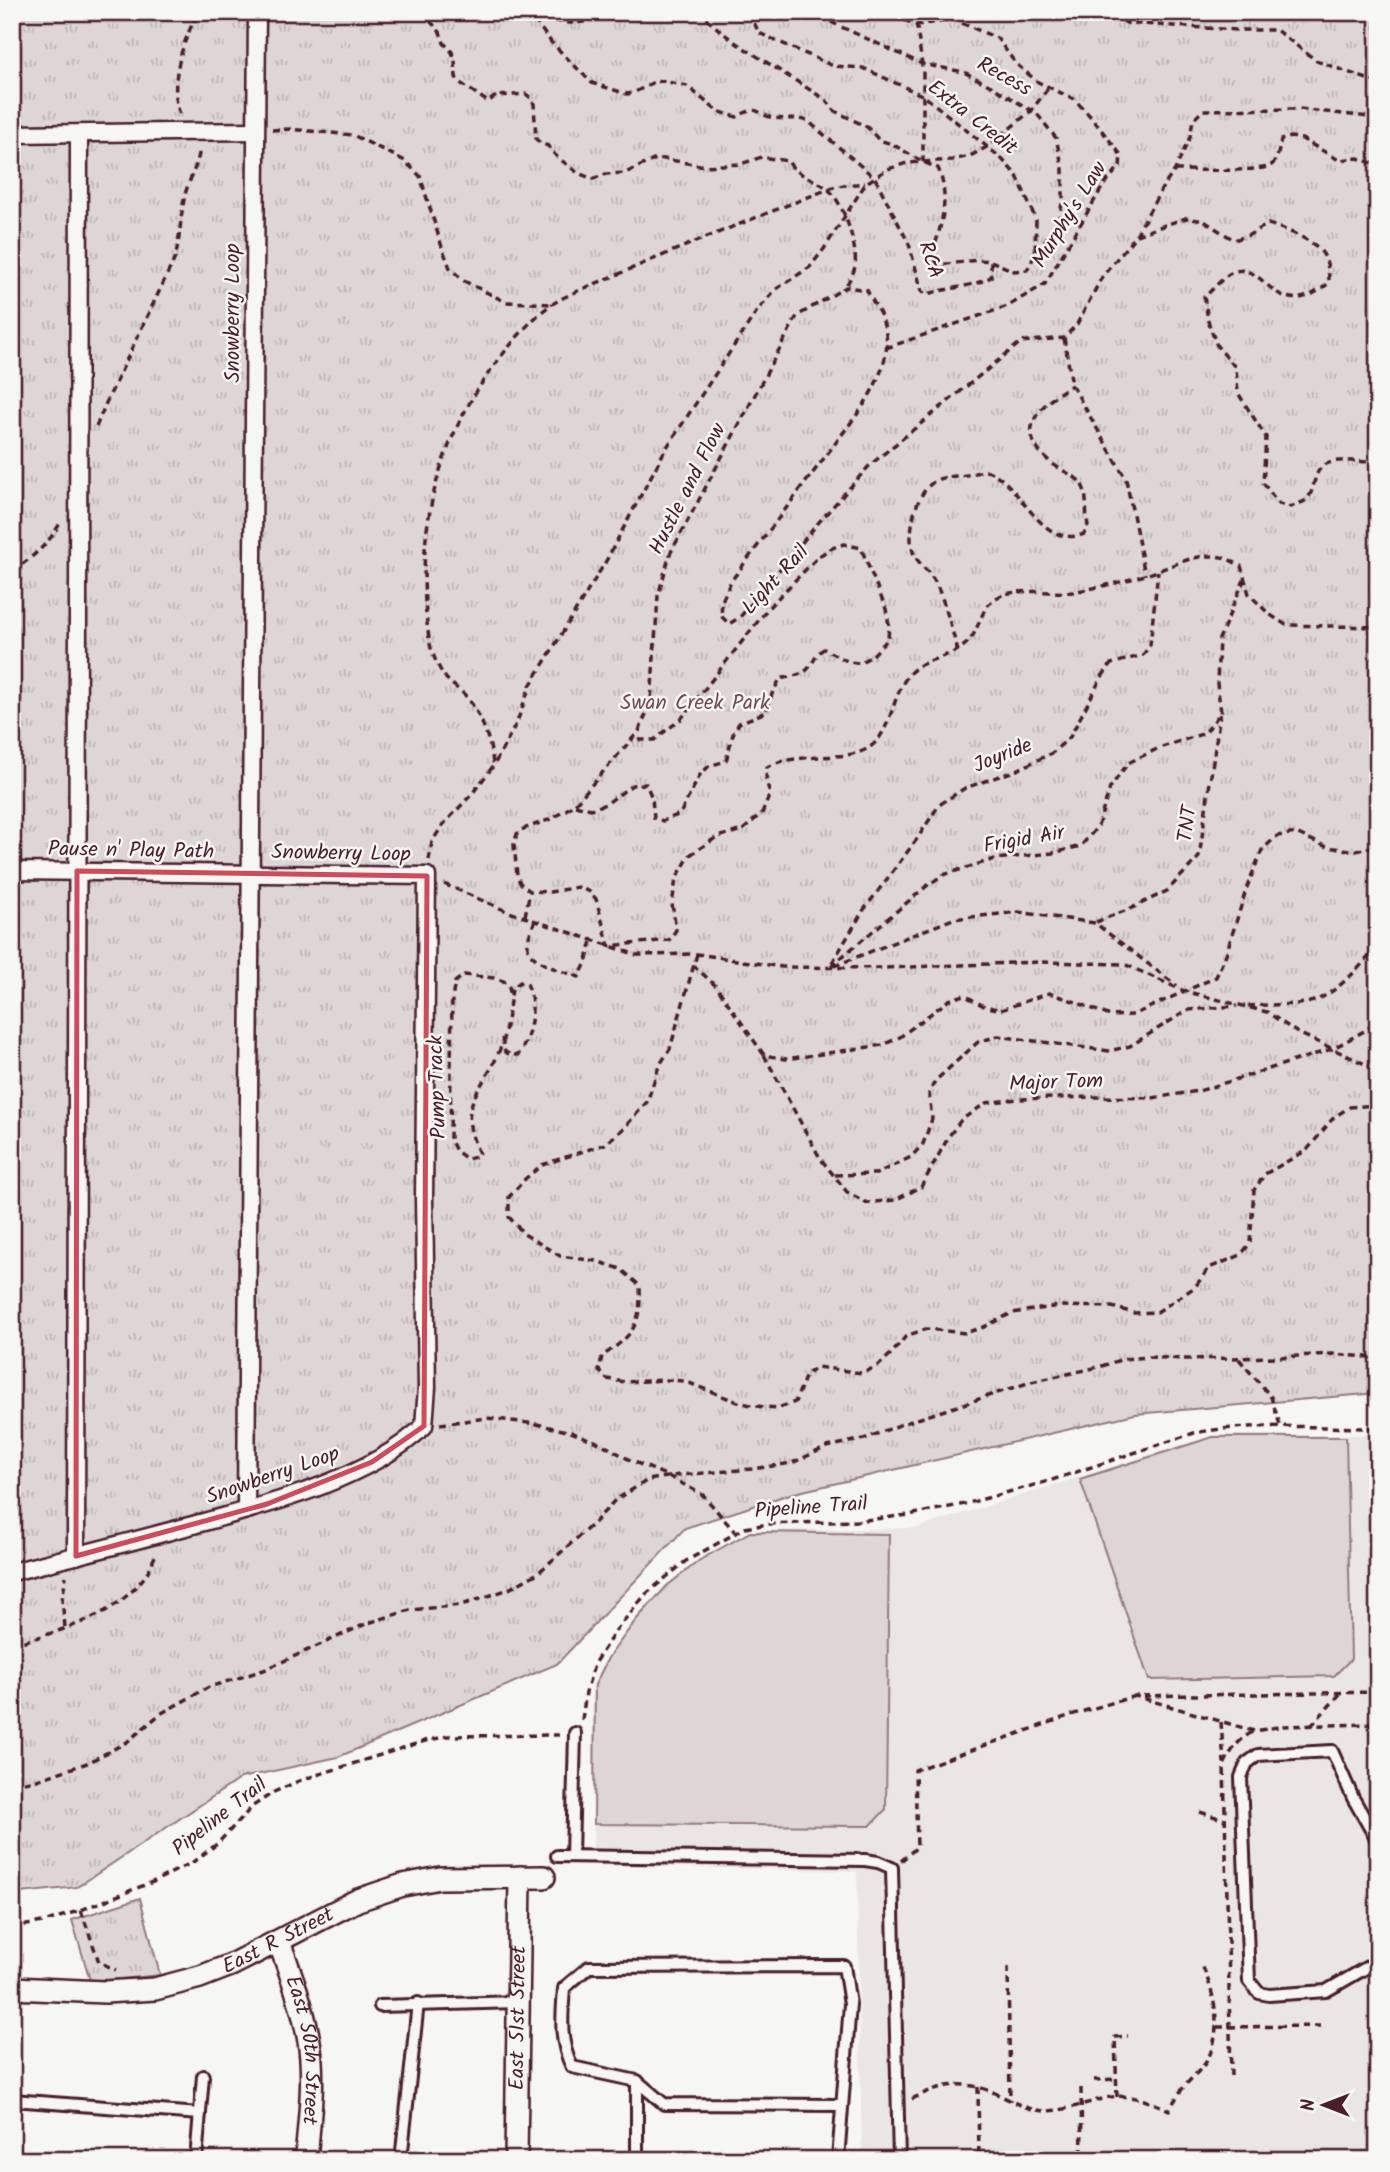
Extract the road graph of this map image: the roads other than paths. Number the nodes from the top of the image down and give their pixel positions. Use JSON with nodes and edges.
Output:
{"nodes":[{"id":1,"x":257,"y":12,"type":"edge"},
{"id":2,"x":255,"y":131,"type":"junction"},
{"id":3,"x":12,"y":134,"type":"edge"},
{"id":4,"x":79,"y":134,"type":"junction"},
{"id":5,"x":12,"y":871,"type":"edge"},
{"id":6,"x":77,"y":871,"type":"junction"},
{"id":7,"x":250,"y":874,"type":"junction"},
{"id":8,"x":246,"y":1510,"type":"junction"},
{"id":9,"x":76,"y":1556,"type":"junction"},
{"id":10,"x":12,"y":1572,"type":"edge"},
{"id":11,"x":575,"y":1732,"type":"road end"},
{"id":12,"x":1378,"y":1842,"type":"edge"},
{"id":13,"x":557,"y":1856,"type":"dead end"},
{"id":14,"x":572,"y":1856,"type":"junction"},
{"id":15,"x":520,"y":1877,"type":"junction"},
{"id":16,"x":544,"y":1877,"type":"dead end"},
{"id":17,"x":279,"y":1942,"type":"junction"},
{"id":18,"x":1378,"y":1961,"type":"edge"},
{"id":19,"x":12,"y":1988,"type":"edge"},
{"id":20,"x":519,"y":2002,"type":"junction"},
{"id":21,"x":418,"y":2003,"type":"junction"},
{"id":22,"x":380,"y":2006,"type":"dead end"},
{"id":23,"x":203,"y":2076,"type":"dead end"},
{"id":24,"x":637,"y":2081,"type":"junction"},
{"id":25,"x":12,"y":2100,"type":"edge"},
{"id":26,"x":842,"y":2105,"type":"junction"},
{"id":27,"x":200,"y":2114,"type":"junction"},
{"id":28,"x":196,"y":2160,"type":"edge"},
{"id":29,"x":306,"y":2160,"type":"edge"},
{"id":30,"x":401,"y":2160,"type":"edge"},
{"id":31,"x":516,"y":2160,"type":"edge"},
{"id":32,"x":637,"y":2160,"type":"edge"},
{"id":33,"x":838,"y":2160,"type":"edge"},
{"id":34,"x":899,"y":2160,"type":"edge"}],
"edges":[{"from":1,"to":2,"type":"street","name":"Snowberry Loop"},
{"from":2,"to":4,"type":"street"},
{"from":2,"to":7,"type":"street","name":"Snowberry Loop"},
{"from":3,"to":4,"type":"street"},
{"from":4,"to":6,"type":"street"},
{"from":5,"to":6,"type":"street","name":"Pause n' Play Path"},
{"from":6,"to":7,"type":"street","name":"Pause n' Play Path"},
{"from":6,"to":9,"type":"street"},
{"from":7,"to":8,"type":"street"},
{"from":7,"to":8,"type":"street","name":"Snowberry Loop"},
{"from":8,"to":9,"type":"street","name":"Snowberry Loop"},
{"from":9,"to":10,"type":"street","name":"Snowberry Loop"},
{"from":11,"to":14,"type":"lane"},
{"from":12,"to":18,"type":"lane"},
{"from":13,"to":14,"type":"lane"},
{"from":14,"to":34,"type":"lane"},
{"from":15,"to":16,"type":"street","name":"East R Street"},
{"from":15,"to":17,"type":"street","name":"East R Street"},
{"from":15,"to":20,"type":"street","name":"East 51st Street"},
{"from":17,"to":19,"type":"street","name":"East R Street"},
{"from":17,"to":29,"type":"street","name":"East 50th Street"},
{"from":20,"to":21,"type":"lane"},
{"from":20,"to":31,"type":"street","name":"East 51st Street"},
{"from":21,"to":22,"type":"lane"},
{"from":21,"to":30,"type":"lane"},
{"from":23,"to":27,"type":"lane"},
{"from":24,"to":26,"type":"lane"},
{"from":24,"to":26,"type":"lane"},
{"from":24,"to":32,"type":"lane"},
{"from":25,"to":27,"type":"lane"},
{"from":26,"to":33,"type":"lane"},
{"from":27,"to":28,"type":"lane"}]}
